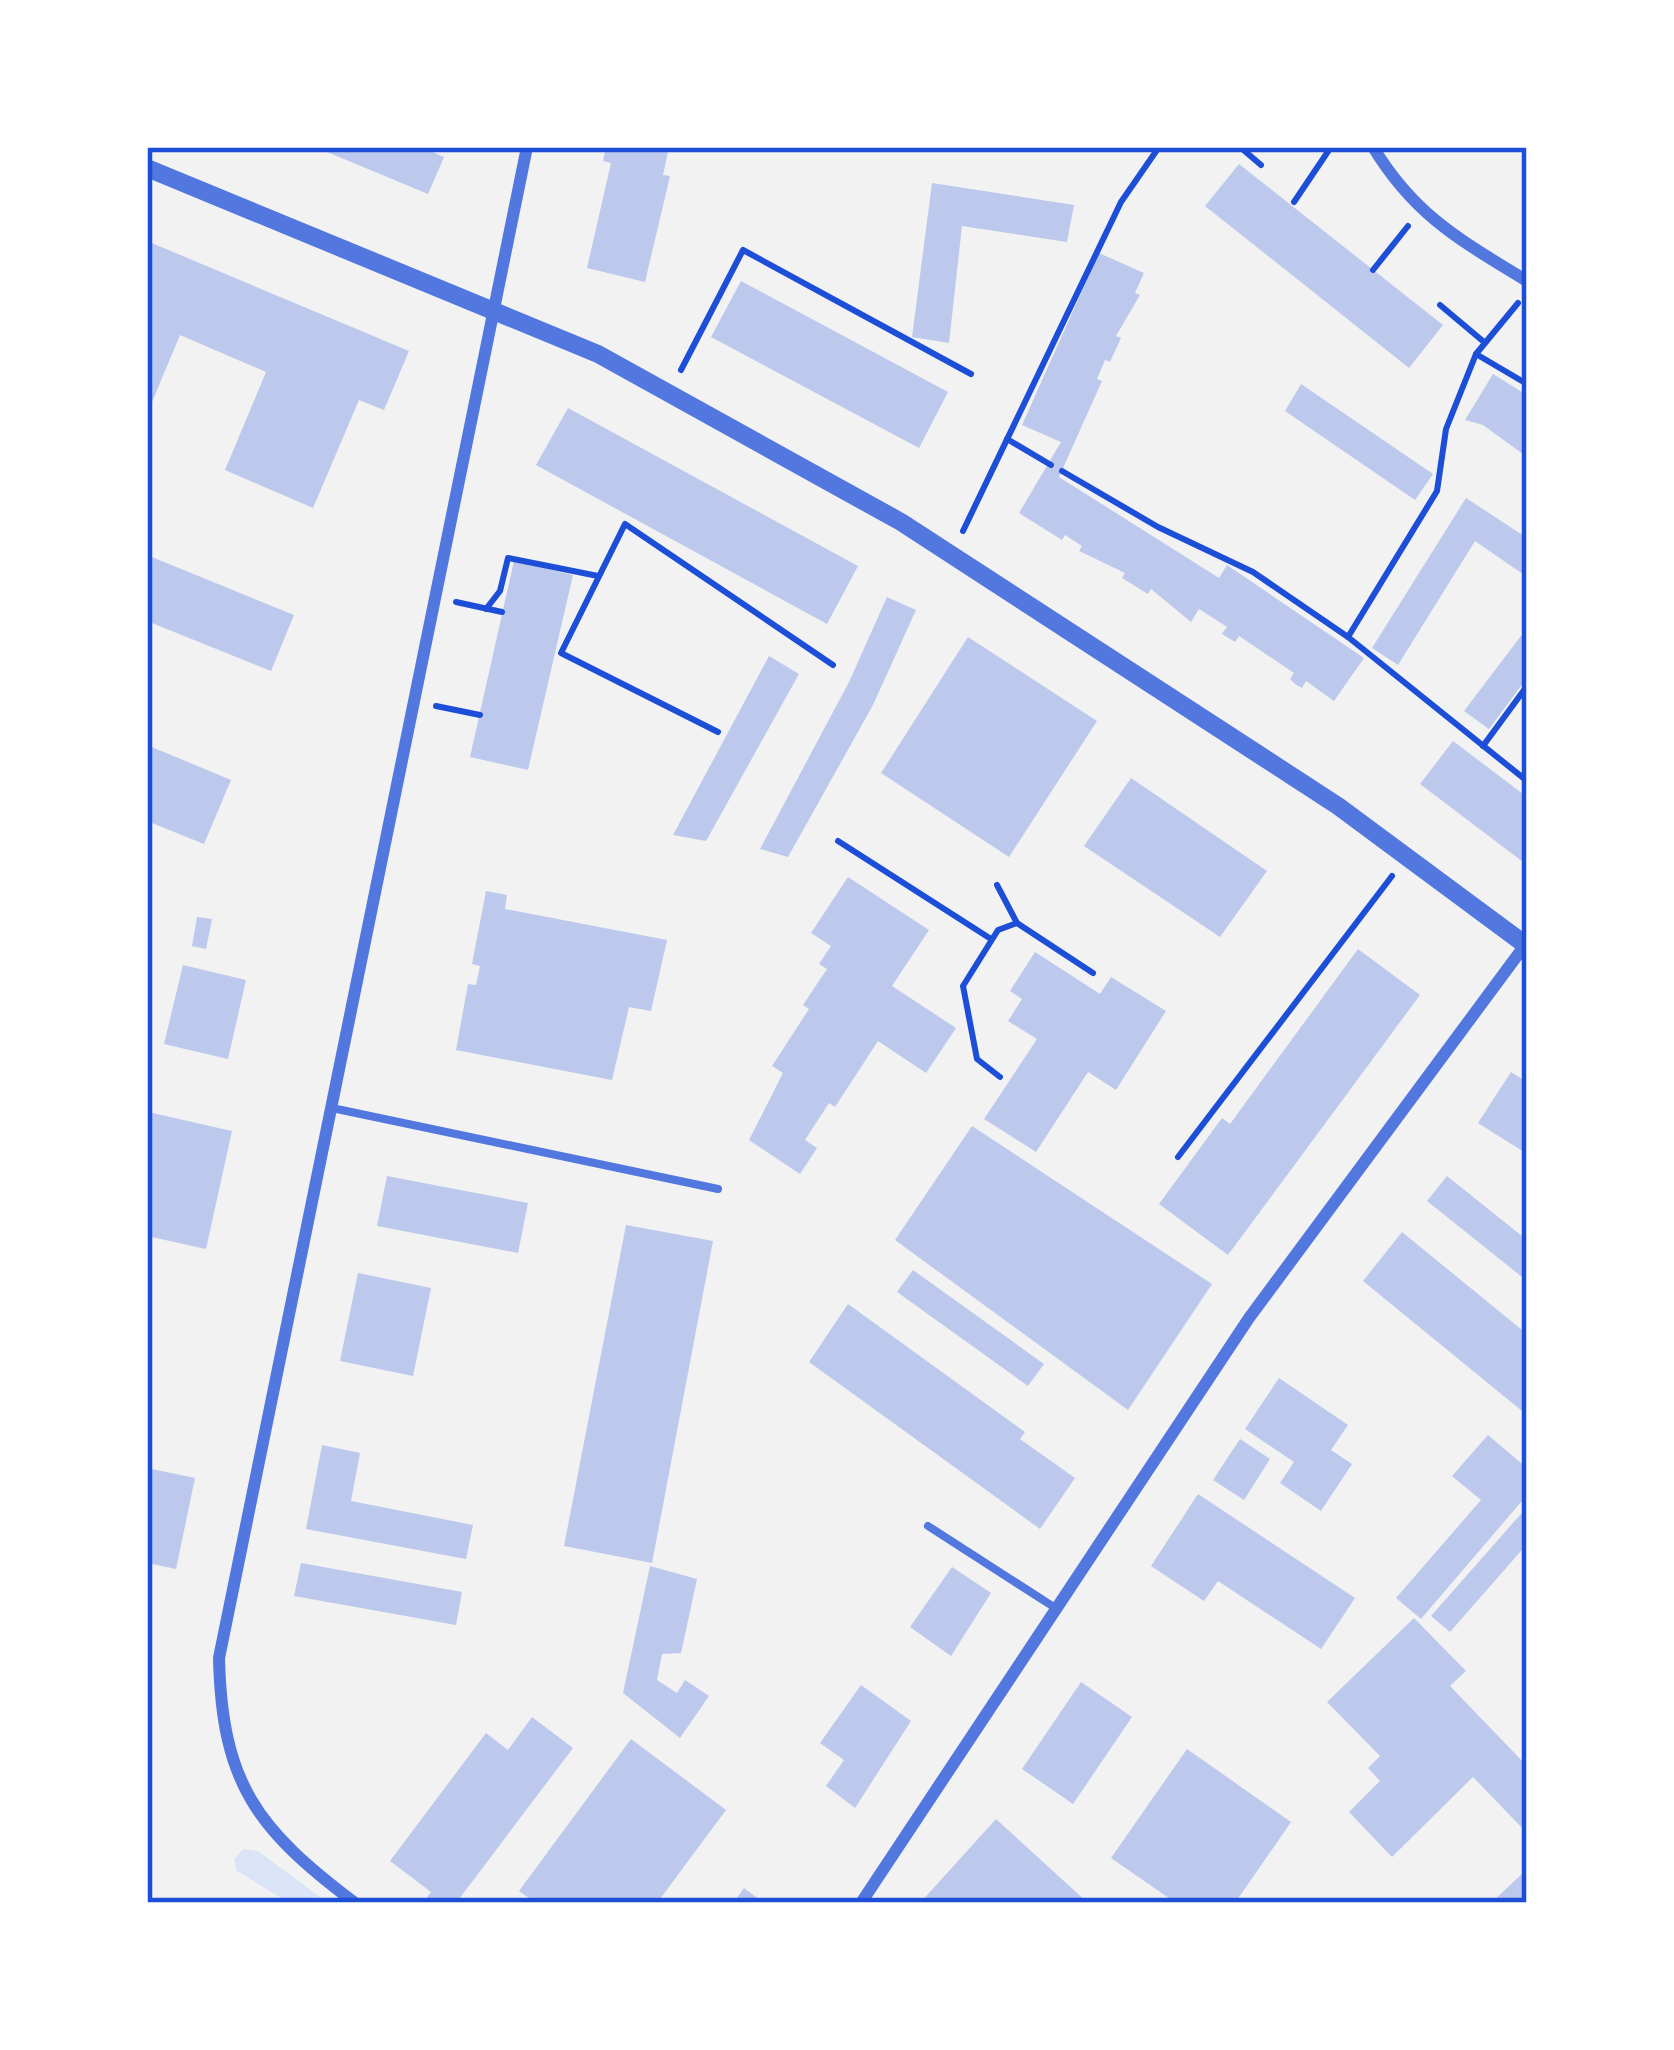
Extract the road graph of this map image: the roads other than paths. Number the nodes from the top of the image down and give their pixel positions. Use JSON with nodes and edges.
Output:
{"nodes":[{"id":1,"x":527,"y":147,"type":"edge"},
{"id":2,"x":1372,"y":147,"type":"edge"},
{"id":3,"x":147,"y":168,"type":"edge"},
{"id":4,"x":1527,"y":281,"type":"edge"},
{"id":5,"x":493,"y":310,"type":"junction"},
{"id":6,"x":1526,"y":946,"type":"edge"},
{"id":7,"x":330,"y":1107,"type":"junction"},
{"id":8,"x":718,"y":1189,"type":"dead end"},
{"id":9,"x":928,"y":1526,"type":"dead end"},
{"id":10,"x":1058,"y":1610,"type":"junction"},
{"id":11,"x":356,"y":1903,"type":"edge"},
{"id":12,"x":861,"y":1903,"type":"edge"}],
"edges":[{"from":1,"to":5,"type":"street"},
{"from":2,"to":4,"type":"street"},
{"from":3,"to":5,"type":"street"},
{"from":5,"to":6,"type":"street"},
{"from":5,"to":7,"type":"street"},
{"from":6,"to":10,"type":"street"},
{"from":7,"to":8,"type":"lane"},
{"from":7,"to":11,"type":"street"},
{"from":9,"to":10,"type":"lane"},
{"from":10,"to":12,"type":"street"}]}
